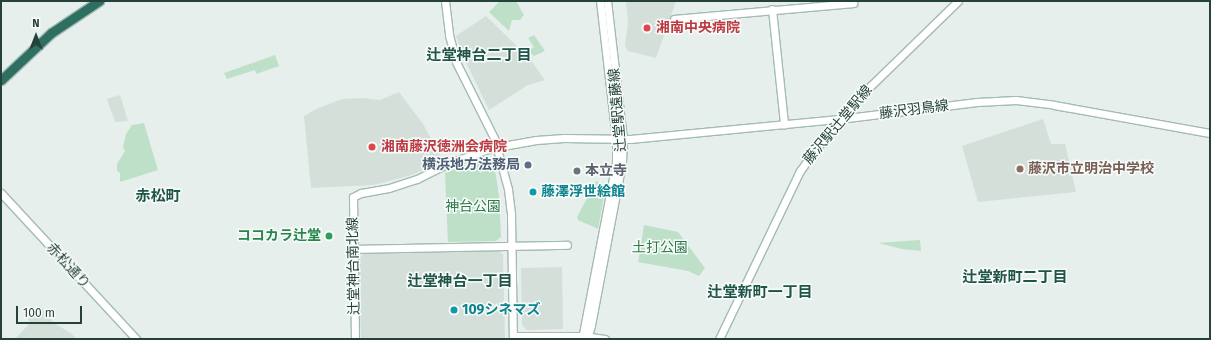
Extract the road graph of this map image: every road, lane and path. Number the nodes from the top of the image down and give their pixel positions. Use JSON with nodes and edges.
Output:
{"nodes":[{"id":1,"x":99,"y":1,"type":"edge"},
{"id":2,"x":445,"y":1,"type":"edge"},
{"id":3,"x":600,"y":1,"type":"edge"},
{"id":4,"x":607,"y":1,"type":"edge"},
{"id":5,"x":958,"y":1,"type":"edge"},
{"id":6,"x":853,"y":3,"type":"dead end"},
{"id":7,"x":772,"y":9,"type":"junction"},
{"id":8,"x":674,"y":19,"type":"dead end"},
{"id":9,"x":1,"y":80,"type":"edge"},
{"id":10,"x":839,"y":119,"type":"junction"},
{"id":11,"x":784,"y":124,"type":"junction"},
{"id":12,"x":1210,"y":133,"type":"edge"},
{"id":13,"x":620,"y":139,"type":"junction"},
{"id":14,"x":498,"y":147,"type":"junction"},
{"id":15,"x":1,"y":193,"type":"edge"},
{"id":16,"x":355,"y":195,"type":"joint"},
{"id":17,"x":511,"y":245,"type":"junction"},
{"id":18,"x":567,"y":245,"type":"dead end"},
{"id":19,"x":353,"y":249,"type":"junction"},
{"id":20,"x":585,"y":337,"type":"edge"},
{"id":21,"x":513,"y":338,"type":"edge"},
{"id":22,"x":136,"y":339,"type":"edge"},
{"id":23,"x":355,"y":339,"type":"edge"},
{"id":24,"x":605,"y":339,"type":"edge"},
{"id":25,"x":719,"y":339,"type":"edge"}],
"edges":[{"from":1,"to":9,"type":"highway"},
{"from":2,"to":14,"type":"street"},
{"from":3,"to":13,"type":"street","name":"辻堂駅遠藤線"},
{"from":4,"to":13,"type":"street","name":"辻堂駅遠藤線"},
{"from":5,"to":10,"type":"street","name":"藤沢駅辻堂駅線"},
{"from":6,"to":7,"type":"street"},
{"from":7,"to":8,"type":"street"},
{"from":7,"to":11,"type":"street"},
{"from":10,"to":11,"type":"street","name":"藤沢羽鳥線"},
{"from":10,"to":12,"type":"street","name":"藤沢羽鳥線"},
{"from":10,"to":25,"type":"street","name":"藤沢駅辻堂駅線"},
{"from":11,"to":13,"type":"street","name":"藤沢羽鳥線"},
{"from":13,"to":14,"type":"street","name":"藤沢羽鳥線"},
{"from":13,"to":20,"type":"street","name":"辻堂駅遠藤線"},
{"from":14,"to":16,"type":"street","name":"藤沢羽鳥線"},
{"from":14,"to":17,"type":"street"},
{"from":15,"to":22,"type":"street","name":"赤松通り"},
{"from":16,"to":19,"type":"street","name":"辻堂神台南北線"},
{"from":17,"to":18,"type":"street"},
{"from":17,"to":19,"type":"street"},
{"from":17,"to":21,"type":"street"},
{"from":19,"to":23,"type":"street","name":"辻堂神台南北線"},
{"from":20,"to":21,"type":"street"},
{"from":20,"to":24,"type":"street"}]}
